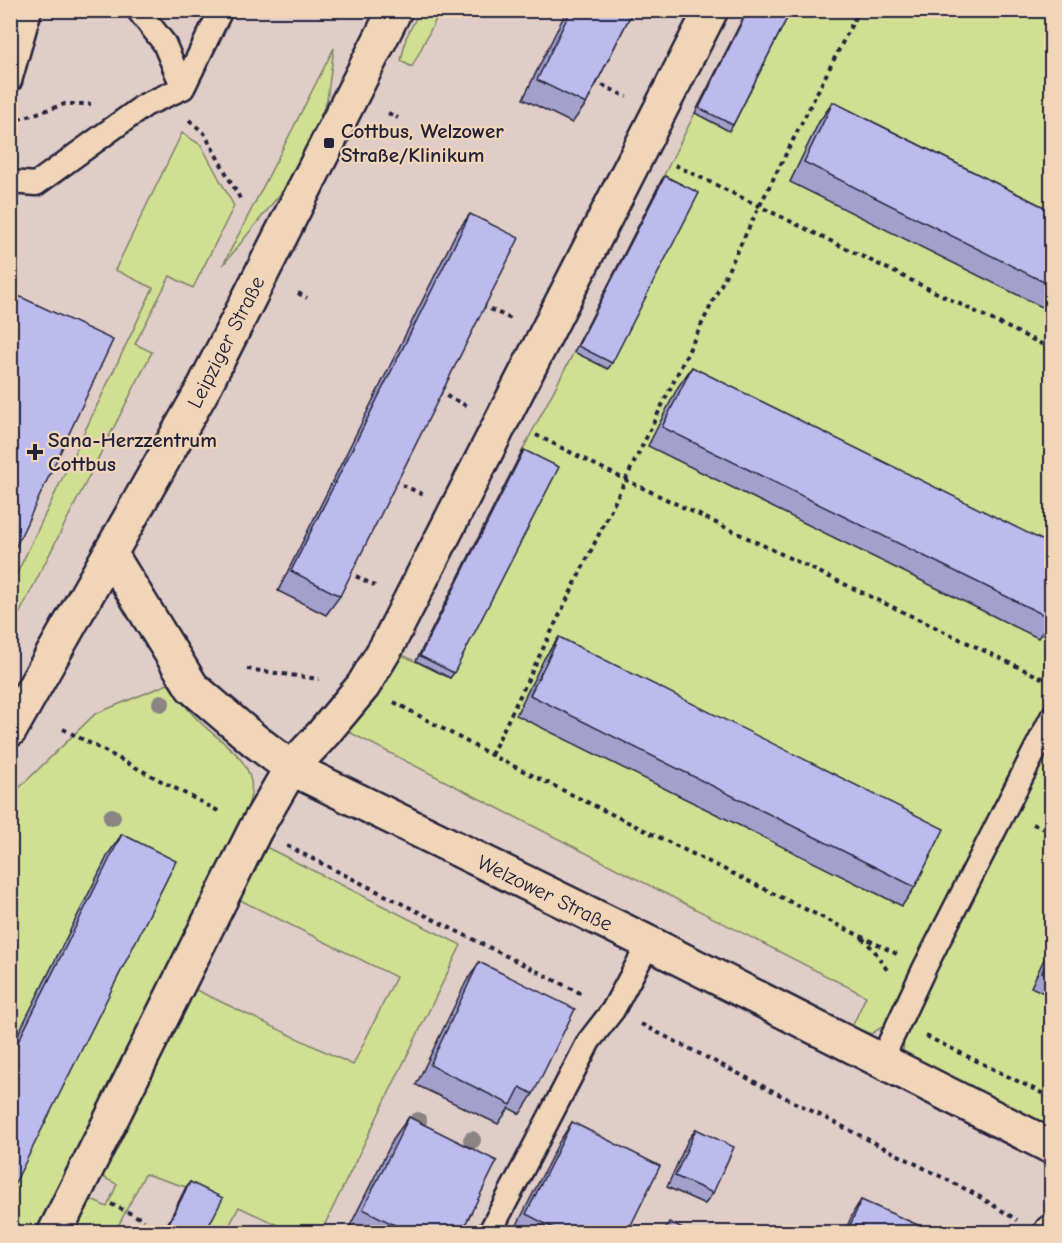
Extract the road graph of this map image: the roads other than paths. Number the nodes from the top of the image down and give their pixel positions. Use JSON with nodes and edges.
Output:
{"nodes":[{"id":1,"x":30,"y":10,"type":"edge"},
{"id":2,"x":138,"y":10,"type":"edge"},
{"id":3,"x":221,"y":10,"type":"edge"},
{"id":4,"x":395,"y":10,"type":"edge"},
{"id":5,"x":711,"y":10,"type":"edge"},
{"id":6,"x":10,"y":81,"type":"edge"},
{"id":7,"x":183,"y":88,"type":"junction"},
{"id":8,"x":10,"y":182,"type":"edge"},
{"id":9,"x":111,"y":555,"type":"junction"},
{"id":10,"x":1052,"y":717,"type":"edge"},
{"id":11,"x":10,"y":730,"type":"edge"},
{"id":12,"x":291,"y":768,"type":"junction"},
{"id":13,"x":649,"y":944,"type":"junction"},
{"id":14,"x":881,"y":1061,"type":"junction"},
{"id":15,"x":1052,"y":1147,"type":"edge"},
{"id":16,"x":55,"y":1233,"type":"edge"},
{"id":17,"x":490,"y":1233,"type":"edge"}],
"edges":[{"from":1,"to":6,"type":"lane"},
{"from":2,"to":7,"type":"lane"},
{"from":3,"to":7,"type":"lane"},
{"from":4,"to":9,"type":"street","name":"Leipziger Straße"},
{"from":5,"to":12,"type":"street"},
{"from":7,"to":8,"type":"lane"},
{"from":9,"to":11,"type":"street","name":"Leipziger Straße"},
{"from":9,"to":12,"type":"street","name":"Welzower Straße"},
{"from":10,"to":14,"type":"lane"},
{"from":12,"to":13,"type":"street","name":"Welzower Straße"},
{"from":12,"to":16,"type":"street"},
{"from":13,"to":14,"type":"street","name":"Welzower Straße"},
{"from":13,"to":17,"type":"lane"},
{"from":14,"to":15,"type":"street","name":"Welzower Straße"}]}
